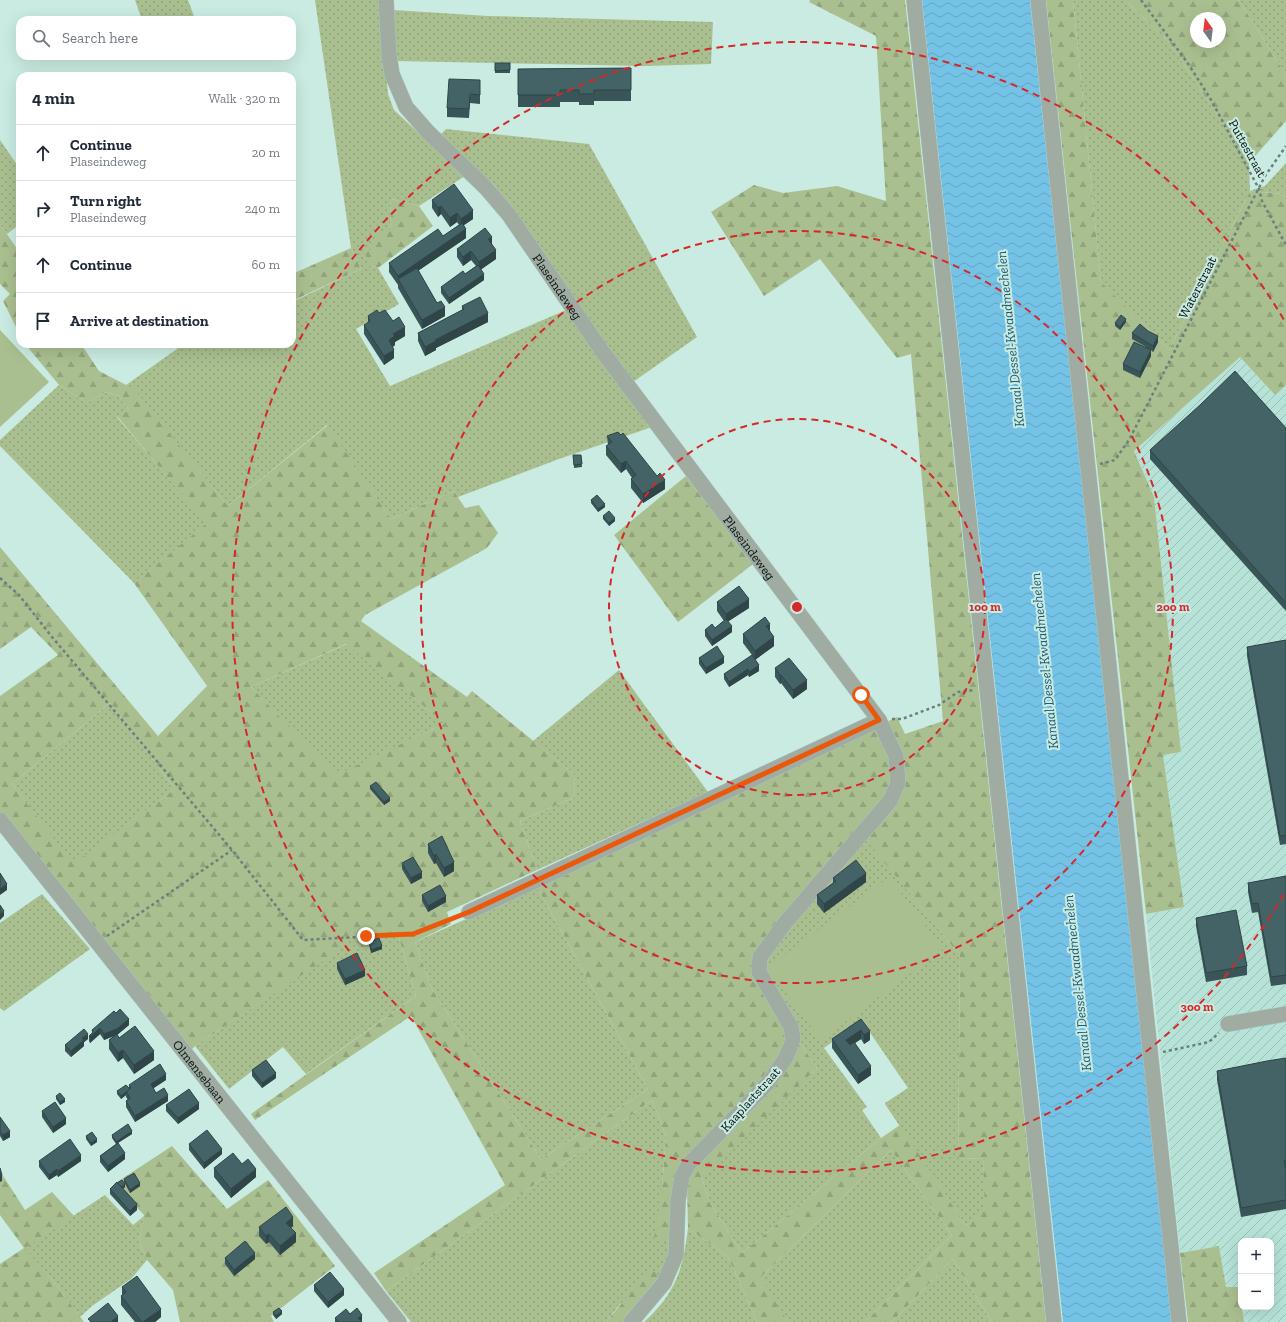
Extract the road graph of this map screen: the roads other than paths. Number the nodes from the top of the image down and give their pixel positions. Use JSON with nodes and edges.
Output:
{"nodes":[{"id":1,"x":386,"y":0,"type":"edge"},
{"id":2,"x":914,"y":0,"type":"edge"},
{"id":3,"x":1038,"y":0,"type":"edge"},
{"id":4,"x":879,"y":720,"type":"junction"},
{"id":5,"x":0,"y":820,"type":"edge"},
{"id":6,"x":469,"y":912,"type":"road end"},
{"id":7,"x":1286,"y":1014,"type":"edge"},
{"id":8,"x":1228,"y":1024,"type":"road end"},
{"id":9,"x":399,"y":1322,"type":"edge"},
{"id":10,"x":631,"y":1322,"type":"edge"},
{"id":11,"x":1054,"y":1322,"type":"edge"},
{"id":12,"x":1179,"y":1322,"type":"edge"}],
"edges":[{"from":1,"to":4,"type":"street","name":"Plaseindeweg"},
{"from":2,"to":11,"type":"street"},
{"from":3,"to":12,"type":"street"},
{"from":4,"to":6,"type":"street"},
{"from":4,"to":10,"type":"street","name":"Kaaplaststraat"},
{"from":5,"to":9,"type":"street","name":"Olmensebaan"},
{"from":7,"to":8,"type":"street"}]}
